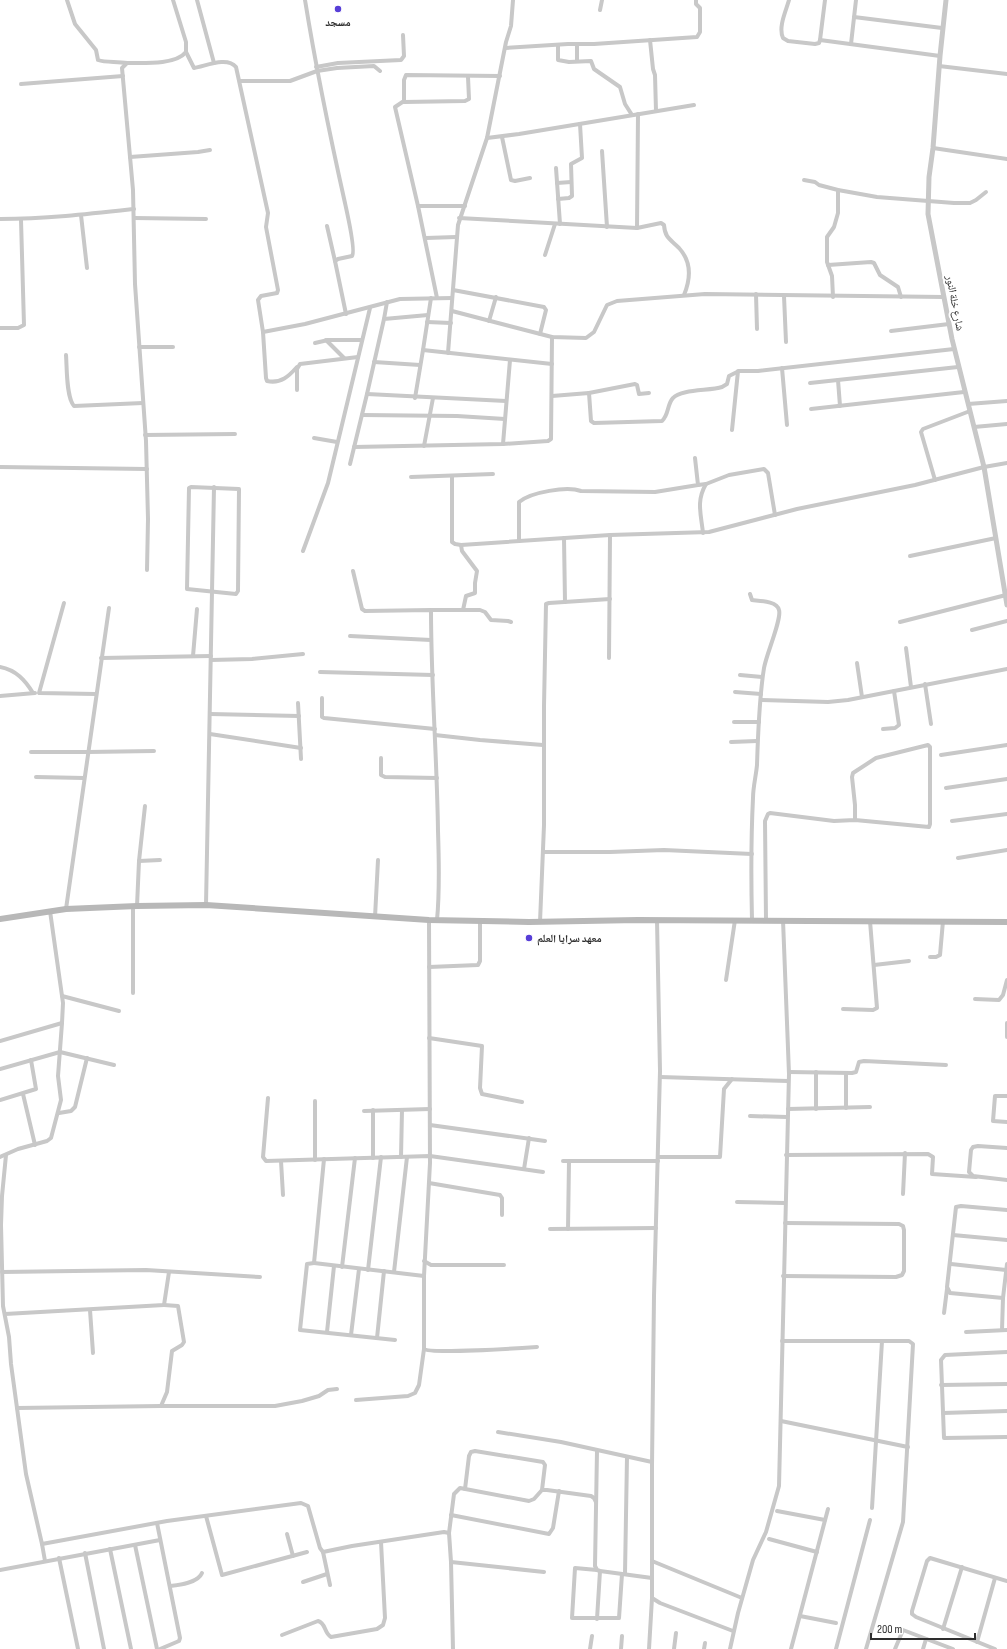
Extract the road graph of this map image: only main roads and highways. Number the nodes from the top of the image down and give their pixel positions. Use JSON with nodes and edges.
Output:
{"nodes":[{"id":1,"x":0,"y":919,"type":"edge"},
{"id":2,"x":1007,"y":922,"type":"edge"}],
"edges":[{"from":1,"to":2,"type":"main road"}]}
